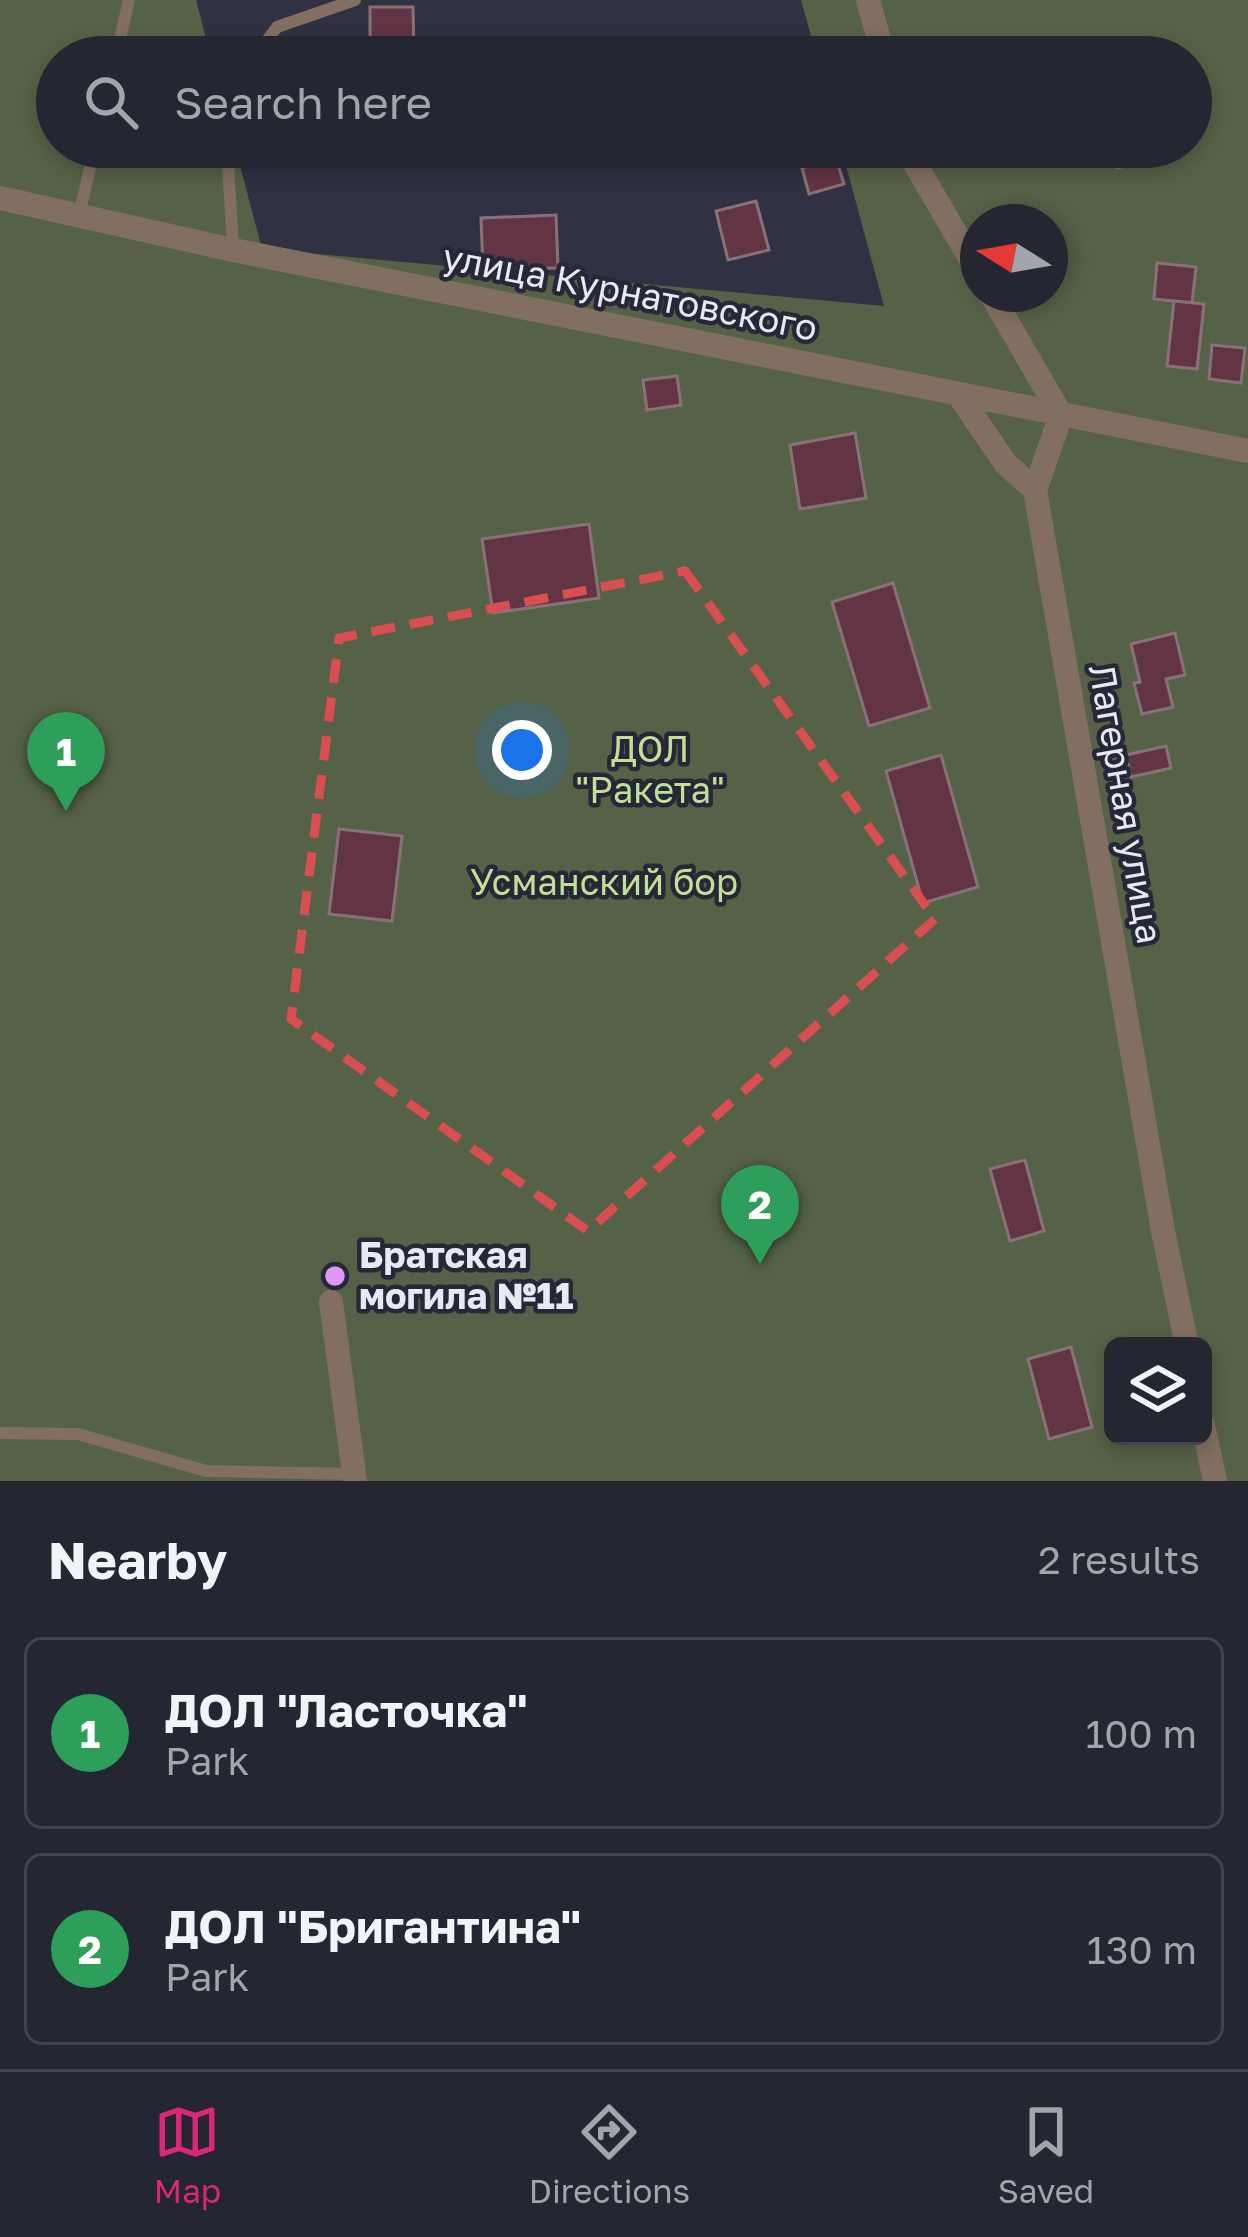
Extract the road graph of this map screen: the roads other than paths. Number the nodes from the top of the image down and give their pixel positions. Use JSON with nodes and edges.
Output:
{"nodes":[{"id":1,"x":129,"y":0,"type":"edge"},
{"id":2,"x":355,"y":0,"type":"edge"},
{"id":3,"x":868,"y":0,"type":"edge"},
{"id":4,"x":121,"y":36,"type":"edge"},
{"id":5,"x":270,"y":36,"type":"edge"},
{"id":6,"x":878,"y":36,"type":"edge"},
{"id":7,"x":90,"y":168,"type":"edge"},
{"id":8,"x":227,"y":168,"type":"edge"},
{"id":9,"x":918,"y":168,"type":"edge"},
{"id":10,"x":0,"y":198,"type":"edge"},
{"id":11,"x":79,"y":216,"type":"junction"},
{"id":12,"x":960,"y":241,"type":"edge"},
{"id":13,"x":233,"y":250,"type":"junction"},
{"id":14,"x":1001,"y":312,"type":"edge"},
{"id":15,"x":958,"y":394,"type":"junction"},
{"id":16,"x":1061,"y":415,"type":"junction"},
{"id":17,"x":1248,"y":451,"type":"edge"},
{"id":18,"x":1035,"y":490,"type":"junction"},
{"id":19,"x":332,"y":1302,"type":"dead end"},
{"id":20,"x":1185,"y":1337,"type":"edge"},
{"id":21,"x":0,"y":1433,"type":"edge"},
{"id":22,"x":1207,"y":1445,"type":"edge"},
{"id":23,"x":355,"y":1478,"type":"edge"},
{"id":24,"x":1215,"y":1481,"type":"edge"}],
"edges":[{"from":1,"to":4,"type":"lane"},
{"from":2,"to":5,"type":"lane"},
{"from":3,"to":6,"type":"street"},
{"from":7,"to":11,"type":"lane"},
{"from":8,"to":13,"type":"lane"},
{"from":9,"to":12,"type":"street"},
{"from":10,"to":11,"type":"street","name":"улица Курнатовского"},
{"from":11,"to":13,"type":"street","name":"улица Курнатовского"},
{"from":13,"to":15,"type":"street","name":"улица Курнатовского"},
{"from":14,"to":16,"type":"street"},
{"from":15,"to":16,"type":"street","name":"улица Курнатовского"},
{"from":15,"to":18,"type":"street"},
{"from":16,"to":17,"type":"street","name":"улица Курнатовского"},
{"from":16,"to":18,"type":"street","name":"Лагерная улица"},
{"from":18,"to":20,"type":"street","name":"Лагерная улица"},
{"from":19,"to":23,"type":"street"},
{"from":21,"to":23,"type":"lane"},
{"from":22,"to":24,"type":"street"}]}
